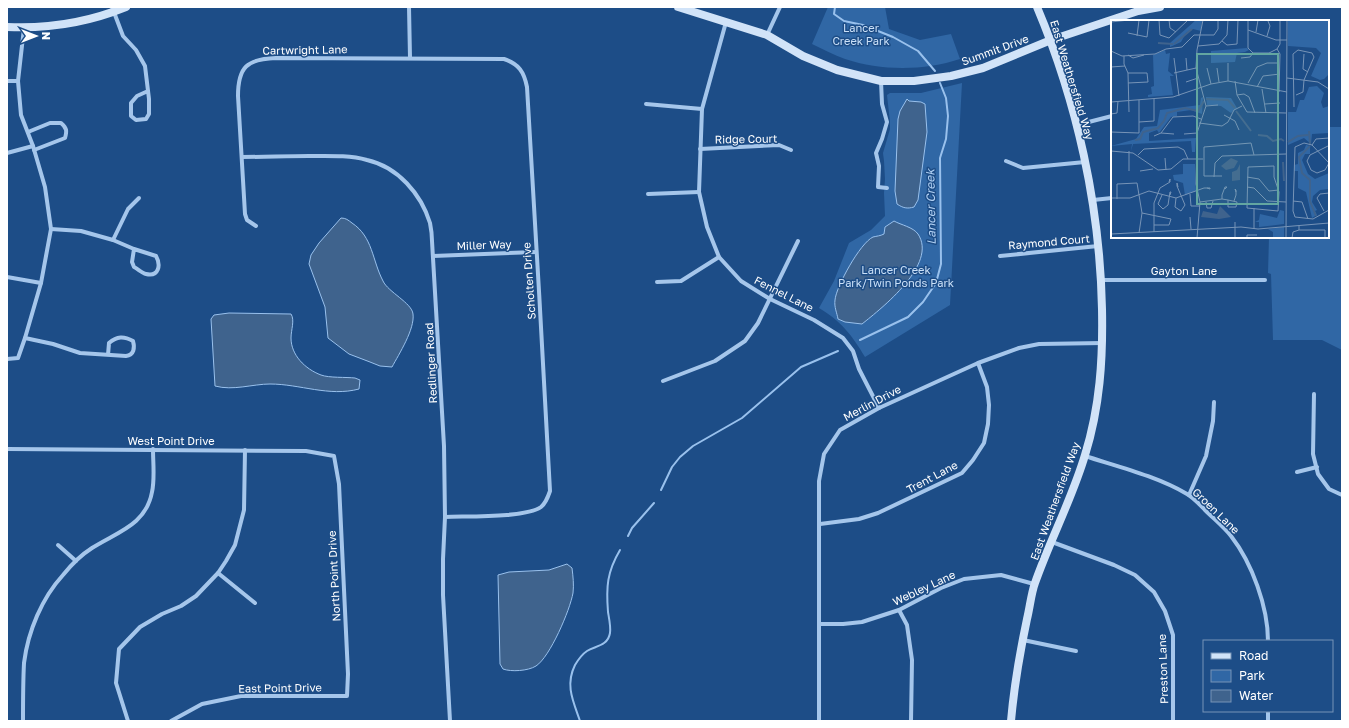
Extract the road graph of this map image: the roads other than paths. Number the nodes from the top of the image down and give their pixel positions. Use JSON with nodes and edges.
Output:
{"nodes":[{"id":1,"x":126,"y":7,"type":"edge"},
{"id":2,"x":409,"y":7,"type":"edge"},
{"id":3,"x":678,"y":7,"type":"edge"},
{"id":4,"x":780,"y":7,"type":"edge"},
{"id":5,"x":1037,"y":7,"type":"edge"},
{"id":6,"x":1160,"y":7,"type":"edge"},
{"id":7,"x":1137,"y":9,"type":"edge"},
{"id":8,"x":113,"y":10,"type":"edge"},
{"id":9,"x":726,"y":21,"type":"junction"},
{"id":10,"x":7,"y":28,"type":"edge"},
{"id":11,"x":24,"y":28,"type":"junction"},
{"id":12,"x":767,"y":34,"type":"junction"},
{"id":13,"x":1051,"y":40,"type":"junction"},
{"id":14,"x":410,"y":58,"type":"junction"},
{"id":15,"x":7,"y":81,"type":"edge"},
{"id":16,"x":18,"y":81,"type":"junction"},
{"id":17,"x":881,"y":81,"type":"junction"},
{"id":18,"x":148,"y":91,"type":"junction"},
{"id":19,"x":646,"y":104,"type":"dead end"},
{"id":20,"x":702,"y":109,"type":"junction"},
{"id":21,"x":1111,"y":116,"type":"edge"},
{"id":22,"x":1077,"y":125,"type":"junction"},
{"id":23,"x":28,"y":132,"type":"junction"},
{"id":24,"x":33,"y":148,"type":"junction"},
{"id":25,"x":700,"y":149,"type":"junction"},
{"id":26,"x":791,"y":150,"type":"dead end"},
{"id":27,"x":7,"y":153,"type":"edge"},
{"id":28,"x":242,"y":157,"type":"junction"},
{"id":29,"x":1006,"y":161,"type":"dead end"},
{"id":30,"x":1085,"y":162,"type":"junction"},
{"id":31,"x":887,"y":188,"type":"dead end"},
{"id":32,"x":699,"y":192,"type":"junction"},
{"id":33,"x":648,"y":194,"type":"dead end"},
{"id":34,"x":139,"y":198,"type":"dead end"},
{"id":35,"x":1111,"y":198,"type":"edge"},
{"id":36,"x":1093,"y":200,"type":"junction"},
{"id":37,"x":256,"y":226,"type":"dead end"},
{"id":38,"x":51,"y":229,"type":"junction"},
{"id":39,"x":113,"y":240,"type":"junction"},
{"id":40,"x":798,"y":241,"type":"dead end"},
{"id":41,"x":1099,"y":246,"type":"junction"},
{"id":42,"x":134,"y":249,"type":"junction"},
{"id":43,"x":536,"y":252,"type":"junction"},
{"id":44,"x":433,"y":256,"type":"junction"},
{"id":45,"x":1000,"y":256,"type":"dead end"},
{"id":46,"x":719,"y":257,"type":"junction"},
{"id":47,"x":7,"y":277,"type":"edge"},
{"id":48,"x":1102,"y":280,"type":"junction"},
{"id":49,"x":1265,"y":280,"type":"dead end"},
{"id":50,"x":657,"y":282,"type":"dead end"},
{"id":51,"x":41,"y":283,"type":"junction"},
{"id":52,"x":770,"y":299,"type":"junction"},
{"id":53,"x":25,"y":338,"type":"junction"},
{"id":54,"x":1103,"y":343,"type":"junction"},
{"id":55,"x":108,"y":355,"type":"junction"},
{"id":56,"x":7,"y":359,"type":"edge"},
{"id":57,"x":978,"y":363,"type":"junction"},
{"id":58,"x":663,"y":381,"type":"dead end"},
{"id":59,"x":1314,"y":394,"type":"dead end"},
{"id":60,"x":1214,"y":402,"type":"dead end"},
{"id":61,"x":879,"y":408,"type":"junction"},
{"id":62,"x":7,"y":449,"type":"edge"},
{"id":63,"x":153,"y":450,"type":"junction"},
{"id":64,"x":245,"y":450,"type":"junction"},
{"id":65,"x":334,"y":456,"type":"joint"},
{"id":66,"x":1085,"y":456,"type":"junction"},
{"id":67,"x":1317,"y":467,"type":"junction"},
{"id":68,"x":1297,"y":472,"type":"dead end"},
{"id":69,"x":1189,"y":495,"type":"junction"},
{"id":70,"x":1342,"y":495,"type":"edge"},
{"id":71,"x":446,"y":517,"type":"junction"},
{"id":72,"x":820,"y":524,"type":"junction"},
{"id":73,"x":1052,"y":542,"type":"junction"},
{"id":74,"x":58,"y":545,"type":"dead end"},
{"id":75,"x":76,"y":561,"type":"junction"},
{"id":76,"x":218,"y":573,"type":"junction"},
{"id":77,"x":1035,"y":584,"type":"junction"},
{"id":78,"x":255,"y":603,"type":"dead end"},
{"id":79,"x":899,"y":610,"type":"junction"},
{"id":80,"x":820,"y":624,"type":"junction"},
{"id":81,"x":1023,"y":640,"type":"junction"},
{"id":82,"x":1268,"y":640,"type":"edge"},
{"id":83,"x":1076,"y":651,"type":"dead end"},
{"id":84,"x":346,"y":696,"type":"joint"},
{"id":85,"x":23,"y":721,"type":"edge"},
{"id":86,"x":128,"y":721,"type":"edge"},
{"id":87,"x":171,"y":721,"type":"edge"},
{"id":88,"x":450,"y":721,"type":"edge"},
{"id":89,"x":819,"y":721,"type":"edge"},
{"id":90,"x":911,"y":721,"type":"edge"},
{"id":91,"x":1011,"y":721,"type":"edge"},
{"id":92,"x":1173,"y":721,"type":"edge"}],
"edges":[{"from":1,"to":8,"type":"street"},
{"from":2,"to":14,"type":"street"},
{"from":3,"to":9,"type":"street","name":"Summit Drive"},
{"from":4,"to":12,"type":"street"},
{"from":5,"to":13,"type":"street","name":"East Weathersfield Way"},
{"from":6,"to":7,"type":"street","name":"Summit Drive"},
{"from":7,"to":13,"type":"street","name":"Summit Drive"},
{"from":8,"to":11,"type":"street"},
{"from":8,"to":18,"type":"street"},
{"from":9,"to":12,"type":"street","name":"Summit Drive"},
{"from":9,"to":20,"type":"street","name":"Fennel Lane"},
{"from":10,"to":11,"type":"street"},
{"from":11,"to":16,"type":"street"},
{"from":12,"to":17,"type":"street","name":"Summit Drive"},
{"from":13,"to":17,"type":"street","name":"Summit Drive"},
{"from":13,"to":22,"type":"street","name":"East Weathersfield Way"},
{"from":14,"to":28,"type":"street","name":"Cartwright Lane"},
{"from":14,"to":43,"type":"street","name":"Scholten Drive"},
{"from":15,"to":16,"type":"street"},
{"from":16,"to":23,"type":"street"},
{"from":17,"to":31,"type":"street"},
{"from":18,"to":18,"type":"street"},
{"from":19,"to":20,"type":"street"},
{"from":20,"to":25,"type":"street","name":"Fennel Lane"},
{"from":21,"to":22,"type":"street"},
{"from":22,"to":30,"type":"street","name":"East Weathersfield Way"},
{"from":23,"to":24,"type":"street"},
{"from":23,"to":24,"type":"street"},
{"from":24,"to":27,"type":"street"},
{"from":24,"to":38,"type":"street"},
{"from":25,"to":26,"type":"street","name":"Ridge Court"},
{"from":25,"to":32,"type":"street","name":"Fennel Lane"},
{"from":28,"to":37,"type":"street","name":"Cartwright Lane"},
{"from":28,"to":44,"type":"street","name":"Redlinger Road"},
{"from":29,"to":30,"type":"street"},
{"from":30,"to":36,"type":"street","name":"East Weathersfield Way"},
{"from":32,"to":33,"type":"street"},
{"from":32,"to":46,"type":"street","name":"Fennel Lane"},
{"from":34,"to":39,"type":"street"},
{"from":35,"to":36,"type":"street"},
{"from":36,"to":41,"type":"street","name":"East Weathersfield Way"},
{"from":38,"to":39,"type":"street"},
{"from":38,"to":51,"type":"street"},
{"from":39,"to":42,"type":"street"},
{"from":40,"to":52,"type":"street"},
{"from":41,"to":45,"type":"street","name":"Raymond Court"},
{"from":41,"to":48,"type":"street","name":"East Weathersfield Way"},
{"from":42,"to":42,"type":"street"},
{"from":43,"to":44,"type":"street","name":"Miller Way"},
{"from":43,"to":71,"type":"street","name":"Scholten Drive"},
{"from":44,"to":71,"type":"street","name":"Redlinger Road"},
{"from":46,"to":50,"type":"street"},
{"from":46,"to":52,"type":"street","name":"Fennel Lane"},
{"from":47,"to":51,"type":"street"},
{"from":48,"to":49,"type":"street","name":"Gayton Lane"},
{"from":48,"to":54,"type":"street","name":"East Weathersfield Way"},
{"from":51,"to":53,"type":"street"},
{"from":52,"to":58,"type":"street"},
{"from":52,"to":61,"type":"street","name":"Fennel Lane"},
{"from":53,"to":55,"type":"street"},
{"from":53,"to":56,"type":"street"},
{"from":54,"to":57,"type":"street","name":"Merlin Drive"},
{"from":54,"to":66,"type":"street","name":"East Weathersfield Way"},
{"from":55,"to":55,"type":"street"},
{"from":57,"to":61,"type":"street","name":"Merlin Drive"},
{"from":57,"to":72,"type":"street","name":"Trent Lane"},
{"from":59,"to":67,"type":"street"},
{"from":60,"to":69,"type":"street"},
{"from":61,"to":72,"type":"street","name":"Merlin Drive"},
{"from":62,"to":63,"type":"street","name":"West Point Drive"},
{"from":63,"to":64,"type":"street","name":"West Point Drive"},
{"from":63,"to":75,"type":"street"},
{"from":64,"to":65,"type":"street","name":"West Point Drive"},
{"from":64,"to":76,"type":"street"},
{"from":65,"to":84,"type":"street","name":"North Point Drive"},
{"from":66,"to":69,"type":"street","name":"Groen Lane"},
{"from":66,"to":73,"type":"street","name":"East Weathersfield Way"},
{"from":67,"to":68,"type":"street"},
{"from":67,"to":70,"type":"street"},
{"from":69,"to":82,"type":"street","name":"Groen Lane"},
{"from":71,"to":88,"type":"street","name":"Redlinger Road"},
{"from":72,"to":80,"type":"street","name":"Merlin Drive"},
{"from":73,"to":77,"type":"street","name":"East Weathersfield Way"},
{"from":73,"to":92,"type":"street","name":"Preston Lane"},
{"from":74,"to":75,"type":"street"},
{"from":75,"to":85,"type":"street"},
{"from":76,"to":78,"type":"street"},
{"from":76,"to":86,"type":"street"},
{"from":77,"to":79,"type":"street","name":"Webley Lane"},
{"from":77,"to":81,"type":"street","name":"East Weathersfield Way"},
{"from":79,"to":80,"type":"street","name":"Webley Lane"},
{"from":79,"to":90,"type":"street"},
{"from":80,"to":89,"type":"street","name":"Merlin Drive"},
{"from":81,"to":83,"type":"street"},
{"from":81,"to":91,"type":"street","name":"East Weathersfield Way"},
{"from":84,"to":87,"type":"street","name":"East Point Drive"}]}
